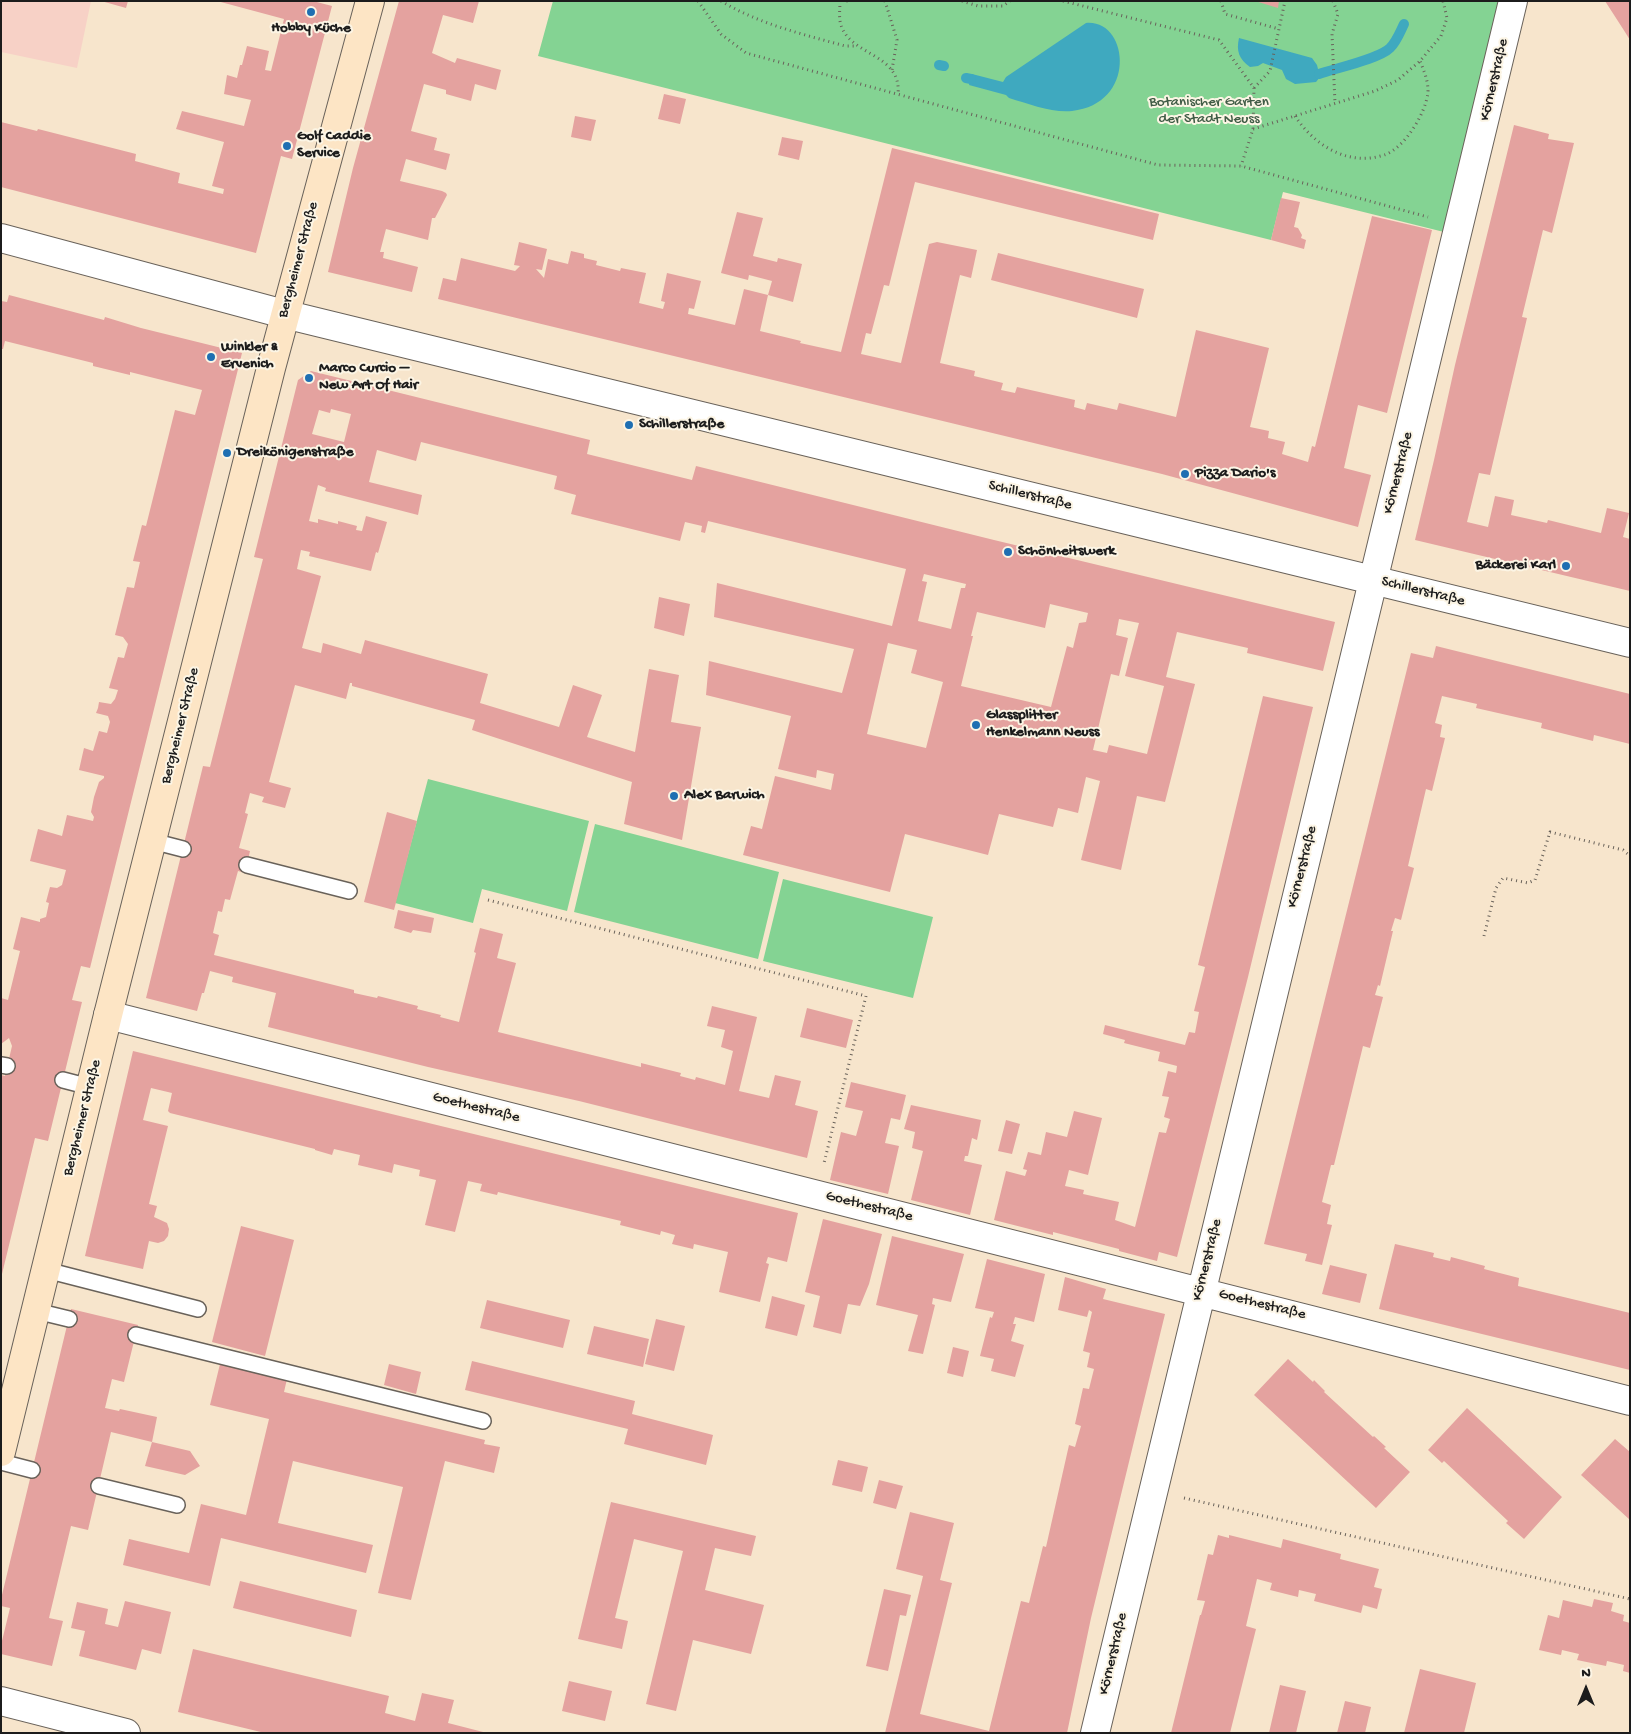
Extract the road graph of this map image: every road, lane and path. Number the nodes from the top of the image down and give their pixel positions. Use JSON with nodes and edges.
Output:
{"nodes":[{"id":1,"x":370,"y":1,"type":"edge"},
{"id":2,"x":698,"y":1,"type":"edge"},
{"id":3,"x":721,"y":1,"type":"edge"},
{"id":4,"x":840,"y":1,"type":"edge"},
{"id":5,"x":885,"y":1,"type":"edge"},
{"id":6,"x":962,"y":1,"type":"edge"},
{"id":7,"x":1010,"y":1,"type":"edge"},
{"id":8,"x":1221,"y":1,"type":"edge"},
{"id":9,"x":1286,"y":1,"type":"edge"},
{"id":10,"x":1333,"y":1,"type":"edge"},
{"id":11,"x":1443,"y":1,"type":"edge"},
{"id":12,"x":1514,"y":1,"type":"edge"},
{"id":13,"x":1066,"y":2,"type":"edge"},
{"id":14,"x":1279,"y":29,"type":"junction"},
{"id":15,"x":857,"y":46,"type":"junction"},
{"id":16,"x":1420,"y":62,"type":"junction"},
{"id":17,"x":892,"y":71,"type":"junction"},
{"id":18,"x":1254,"y":88,"type":"junction"},
{"id":19,"x":898,"y":94,"type":"junction"},
{"id":20,"x":1334,"y":104,"type":"junction"},
{"id":21,"x":1296,"y":116,"type":"junction"},
{"id":22,"x":1253,"y":129,"type":"junction"},
{"id":23,"x":1241,"y":166,"type":"junction"},
{"id":24,"x":1460,"y":226,"type":"junction"},
{"id":25,"x":1,"y":238,"type":"edge"},
{"id":26,"x":284,"y":314,"type":"junction"},
{"id":27,"x":1373,"y":580,"type":"junction"},
{"id":28,"x":1630,"y":642,"type":"edge"},
{"id":29,"x":152,"y":841,"type":"junction"},
{"id":30,"x":183,"y":849,"type":"dead end"},
{"id":31,"x":1630,"y":856,"type":"edge"},
{"id":32,"x":247,"y":865,"type":"dead end"},
{"id":33,"x":349,"y":891,"type":"dead end"},
{"id":34,"x":488,"y":900,"type":"dead end"},
{"id":35,"x":1484,"y":936,"type":"dead end"},
{"id":36,"x":108,"y":1015,"type":"junction"},
{"id":37,"x":63,"y":1080,"type":"dead end"},
{"id":38,"x":90,"y":1087,"type":"junction"},
{"id":39,"x":816,"y":1194,"type":"junction"},
{"id":40,"x":46,"y":1270,"type":"junction"},
{"id":41,"x":1201,"y":1290,"type":"junction"},
{"id":42,"x":198,"y":1309,"type":"dead end"},
{"id":43,"x":36,"y":1311,"type":"junction"},
{"id":44,"x":68,"y":1319,"type":"dead end"},
{"id":45,"x":136,"y":1335,"type":"dead end"},
{"id":46,"x":1630,"y":1400,"type":"edge"},
{"id":47,"x":483,"y":1421,"type":"dead end"},
{"id":48,"x":1,"y":1452,"type":"edge"},
{"id":49,"x":1,"y":1462,"type":"edge"},
{"id":50,"x":32,"y":1470,"type":"dead end"},
{"id":51,"x":99,"y":1486,"type":"dead end"},
{"id":52,"x":1153,"y":1490,"type":"junction"},
{"id":53,"x":177,"y":1505,"type":"dead end"},
{"id":54,"x":1630,"y":1600,"type":"edge"},
{"id":55,"x":1,"y":1701,"type":"edge"},
{"id":56,"x":126,"y":1733,"type":"edge"},
{"id":57,"x":1095,"y":1733,"type":"edge"}],
"edges":[{"from":1,"to":26,"type":"main road","name":"Bergheimer Straße"},
{"from":2,"to":19,"type":"path"},
{"from":3,"to":15,"type":"path"},
{"from":4,"to":15,"type":"path"},
{"from":5,"to":17,"type":"path"},
{"from":6,"to":7,"type":"path"},
{"from":8,"to":14,"type":"path"},
{"from":9,"to":14,"type":"path"},
{"from":10,"to":20,"type":"path"},
{"from":11,"to":16,"type":"path"},
{"from":12,"to":24,"type":"street","name":"Körnerstraße"},
{"from":13,"to":18,"type":"path"},
{"from":14,"to":18,"type":"path"},
{"from":15,"to":17,"type":"path"},
{"from":16,"to":20,"type":"path"},
{"from":16,"to":21,"type":"path"},
{"from":17,"to":19,"type":"path"},
{"from":18,"to":22,"type":"path"},
{"from":19,"to":23,"type":"path"},
{"from":20,"to":21,"type":"path"},
{"from":21,"to":22,"type":"path"},
{"from":22,"to":23,"type":"path"},
{"from":23,"to":24,"type":"path"},
{"from":24,"to":27,"type":"street","name":"Körnerstraße"},
{"from":25,"to":26,"type":"street"},
{"from":26,"to":27,"type":"street","name":"Schillerstraße"},
{"from":26,"to":29,"type":"main road","name":"Bergheimer Straße"},
{"from":27,"to":28,"type":"street","name":"Schillerstraße"},
{"from":27,"to":41,"type":"street","name":"Körnerstraße"},
{"from":29,"to":30,"type":"lane"},
{"from":29,"to":36,"type":"main road","name":"Bergheimer Straße"},
{"from":31,"to":35,"type":"path"},
{"from":32,"to":33,"type":"lane"},
{"from":34,"to":39,"type":"path"},
{"from":36,"to":38,"type":"main road","name":"Bergheimer Straße"},
{"from":36,"to":39,"type":"street","name":"Goethestraße"},
{"from":37,"to":38,"type":"lane"},
{"from":38,"to":40,"type":"main road","name":"Bergheimer Straße"},
{"from":39,"to":41,"type":"street","name":"Goethestraße"},
{"from":40,"to":42,"type":"lane"},
{"from":40,"to":43,"type":"main road","name":"Bergheimer Straße"},
{"from":41,"to":46,"type":"street","name":"Goethestraße"},
{"from":41,"to":52,"type":"street","name":"Körnerstraße"},
{"from":43,"to":44,"type":"lane"},
{"from":43,"to":48,"type":"main road","name":"Bergheimer Straße"},
{"from":45,"to":47,"type":"lane"},
{"from":49,"to":50,"type":"lane"},
{"from":51,"to":53,"type":"lane"},
{"from":52,"to":54,"type":"path"},
{"from":52,"to":57,"type":"street","name":"Körnerstraße"},
{"from":55,"to":56,"type":"street"}]}
